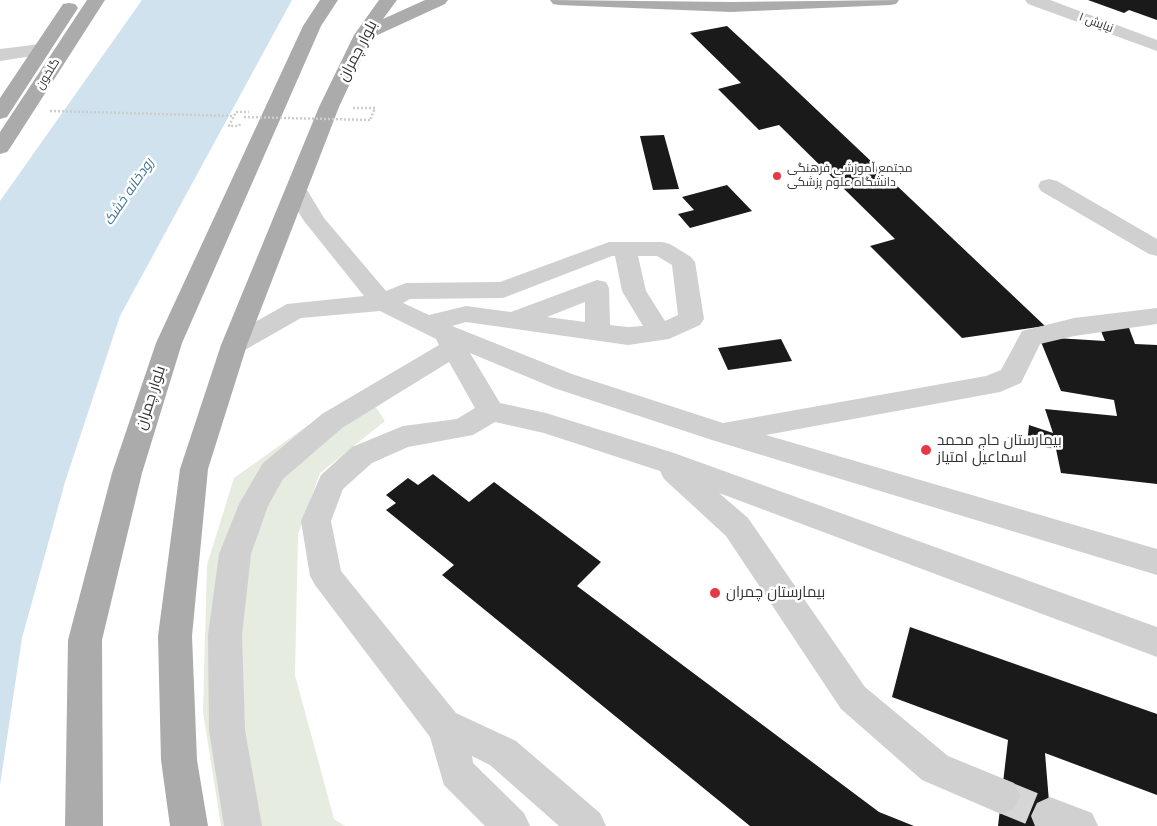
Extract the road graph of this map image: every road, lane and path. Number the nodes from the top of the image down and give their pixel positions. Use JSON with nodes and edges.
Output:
{"nodes":[{"id":1,"x":74,"y":0,"type":"edge"},
{"id":2,"x":96,"y":0,"type":"edge"},
{"id":3,"x":388,"y":0,"type":"edge"},
{"id":4,"x":439,"y":0,"type":"edge"},
{"id":5,"x":559,"y":0,"type":"edge"},
{"id":6,"x":890,"y":0,"type":"edge"},
{"id":7,"x":1034,"y":0,"type":"edge"},
{"id":8,"x":326,"y":3,"type":"edge"},
{"id":9,"x":654,"y":3,"type":"edge"},
{"id":10,"x":363,"y":35,"type":"junction"},
{"id":11,"x":1157,"y":46,"type":"edge"},
{"id":12,"x":40,"y":50,"type":"junction"},
{"id":13,"x":0,"y":55,"type":"edge"},
{"id":14,"x":375,"y":108,"type":"dead end"},
{"id":15,"x":55,"y":111,"type":"dead end"},
{"id":16,"x":0,"y":113,"type":"edge"},
{"id":17,"x":0,"y":148,"type":"edge"},
{"id":18,"x":1049,"y":186,"type":"dead end"},
{"id":19,"x":296,"y":190,"type":"junction"},
{"id":20,"x":625,"y":249,"type":"junction"},
{"id":21,"x":1157,"y":249,"type":"edge"},
{"id":22,"x":383,"y":303,"type":"junction"},
{"id":23,"x":1157,"y":316,"type":"edge"},
{"id":24,"x":514,"y":320,"type":"junction"},
{"id":25,"x":598,"y":332,"type":"junction"},
{"id":26,"x":660,"y":333,"type":"junction"},
{"id":27,"x":441,"y":335,"type":"junction"},
{"id":28,"x":234,"y":345,"type":"junction"},
{"id":29,"x":491,"y":411,"type":"junction"},
{"id":30,"x":722,"y":432,"type":"junction"},
{"id":31,"x":664,"y":461,"type":"junction"},
{"id":32,"x":1157,"y":562,"type":"edge"},
{"id":33,"x":1157,"y":642,"type":"edge"},
{"id":34,"x":443,"y":724,"type":"junction"},
{"id":35,"x":1001,"y":796,"type":"tunnel mouth"},
{"id":36,"x":84,"y":826,"type":"edge"},
{"id":37,"x":189,"y":826,"type":"edge"},
{"id":38,"x":243,"y":826,"type":"edge"},
{"id":39,"x":511,"y":826,"type":"edge"},
{"id":40,"x":587,"y":826,"type":"edge"}],
"edges":[{"from":1,"to":12,"type":"main road","name":"گلخون"},
{"from":2,"to":17,"type":"main road","name":"گلخون"},
{"from":3,"to":10,"type":"main road","name":"بلوار چمران"},
{"from":4,"to":10,"type":"main road"},
{"from":5,"to":9,"type":"main road"},
{"from":6,"to":9,"type":"main road"},
{"from":7,"to":11,"type":"street","name":"نیایش ۱"},
{"from":8,"to":36,"type":"main road","name":"بلوار چمران"},
{"from":10,"to":19,"type":"main road","name":"بلوار چمران"},
{"from":12,"to":13,"type":"street"},
{"from":12,"to":16,"type":"main road","name":"گلخون"},
{"from":14,"to":15,"type":"path","bridge":true},
{"from":18,"to":21,"type":"street"},
{"from":19,"to":22,"type":"street"},
{"from":19,"to":28,"type":"main road","name":"بلوار چمران"},
{"from":20,"to":22,"type":"street"},
{"from":20,"to":26,"type":"street"},
{"from":20,"to":26,"type":"street"},
{"from":22,"to":27,"type":"street"},
{"from":22,"to":28,"type":"street"},
{"from":23,"to":30,"type":"street"},
{"from":24,"to":25,"type":"street"},
{"from":24,"to":25,"type":"street"},
{"from":24,"to":27,"type":"street"},
{"from":25,"to":26,"type":"street"},
{"from":27,"to":29,"type":"street"},
{"from":27,"to":30,"type":"street"},
{"from":27,"to":38,"type":"street"},
{"from":28,"to":37,"type":"main road","name":"بلوار چمران"},
{"from":29,"to":31,"type":"street"},
{"from":29,"to":34,"type":"street"},
{"from":30,"to":32,"type":"street"},
{"from":31,"to":33,"type":"street"},
{"from":31,"to":35,"type":"street"},
{"from":34,"to":39,"type":"street"},
{"from":34,"to":40,"type":"street"}]}
